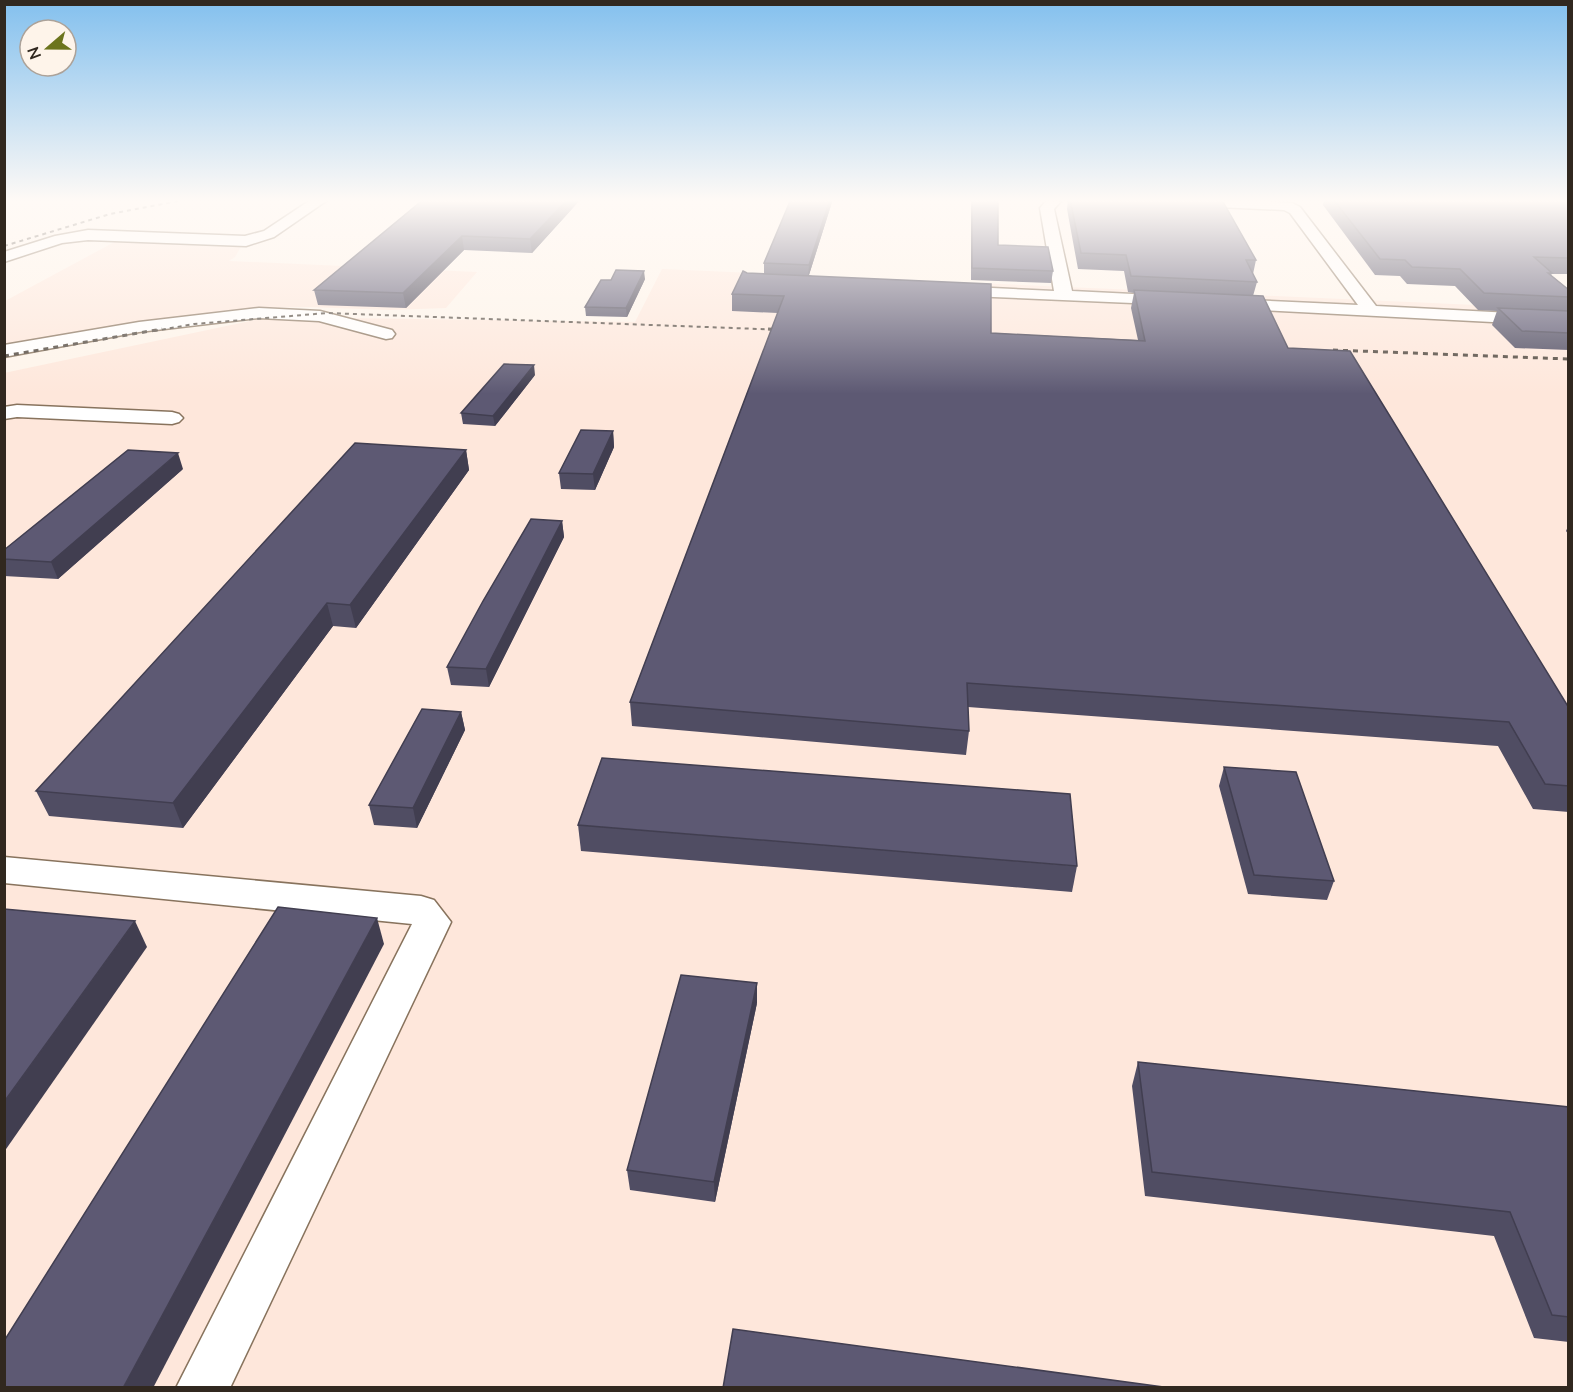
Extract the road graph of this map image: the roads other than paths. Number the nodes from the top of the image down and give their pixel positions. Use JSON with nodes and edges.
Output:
{"nodes":[{"id":1,"x":1058,"y":264,"type":"edge"},
{"id":2,"x":1335,"y":264,"type":"edge"},
{"id":3,"x":935,"y":290,"type":"edge"},
{"id":4,"x":1064,"y":296,"type":"junction"},
{"id":5,"x":1370,"y":310,"type":"junction"},
{"id":6,"x":1569,"y":321,"type":"edge"},
{"id":7,"x":386,"y":334,"type":"dead end"},
{"id":8,"x":4,"y":351,"type":"edge"},
{"id":9,"x":4,"y":413,"type":"edge"},
{"id":10,"x":172,"y":418,"type":"dead end"},
{"id":11,"x":4,"y":870,"type":"edge"},
{"id":12,"x":202,"y":1388,"type":"edge"}],
"edges":[{"from":1,"to":4,"type":"lane"},
{"from":2,"to":5,"type":"lane"},
{"from":3,"to":4,"type":"lane"},
{"from":4,"to":5,"type":"lane"},
{"from":5,"to":6,"type":"lane"},
{"from":7,"to":8,"type":"lane"},
{"from":9,"to":10,"type":"lane"},
{"from":11,"to":12,"type":"lane"}]}
